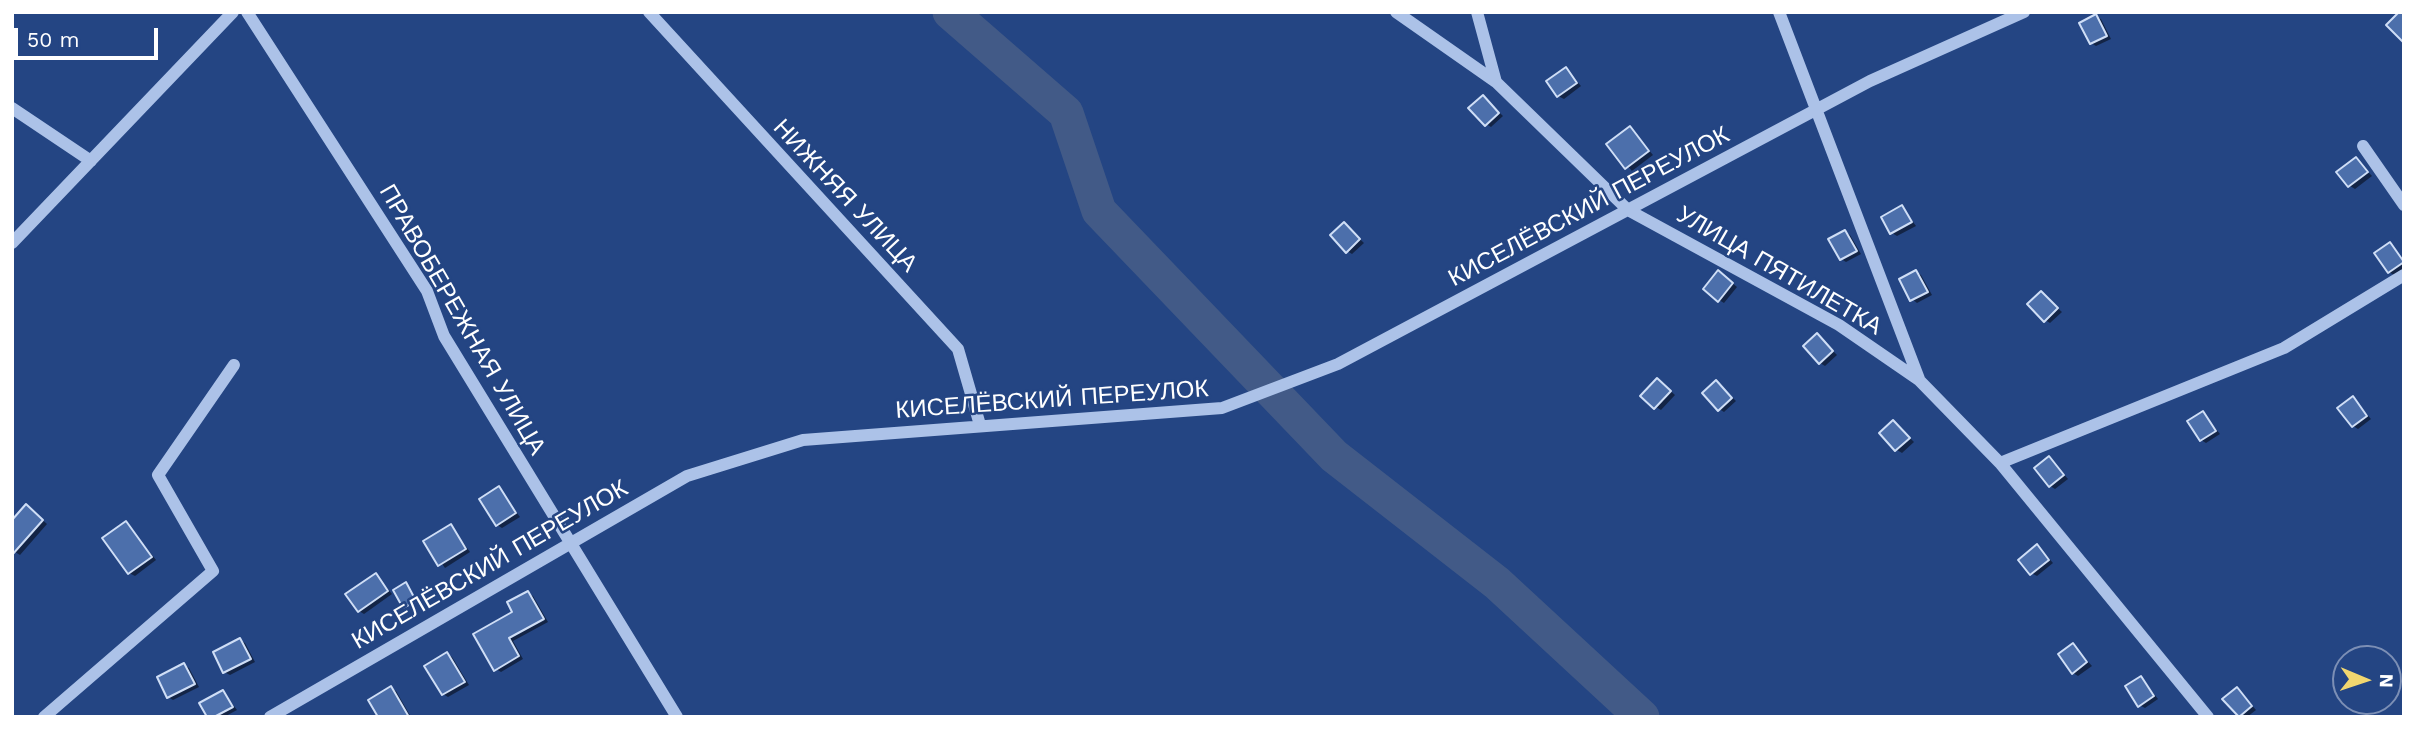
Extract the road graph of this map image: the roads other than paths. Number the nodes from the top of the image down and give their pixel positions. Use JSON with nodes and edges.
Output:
{"nodes":[{"id":1,"x":233,"y":12,"type":"edge"},
{"id":2,"x":247,"y":12,"type":"edge"},
{"id":3,"x":649,"y":12,"type":"edge"},
{"id":4,"x":1396,"y":12,"type":"edge"},
{"id":5,"x":1477,"y":12,"type":"edge"},
{"id":6,"x":1779,"y":12,"type":"edge"},
{"id":7,"x":2024,"y":12,"type":"edge"},
{"id":8,"x":1496,"y":82,"type":"junction"},
{"id":9,"x":12,"y":108,"type":"edge"},
{"id":10,"x":1817,"y":108,"type":"junction"},
{"id":11,"x":2363,"y":146,"type":"dead end"},
{"id":12,"x":91,"y":161,"type":"junction"},
{"id":13,"x":2404,"y":205,"type":"edge"},
{"id":14,"x":1628,"y":210,"type":"junction"},
{"id":15,"x":12,"y":243,"type":"edge"},
{"id":16,"x":2404,"y":275,"type":"edge"},
{"id":17,"x":234,"y":365,"type":"dead end"},
{"id":18,"x":1919,"y":380,"type":"junction"},
{"id":19,"x":980,"y":425,"type":"junction"},
{"id":20,"x":2000,"y":463,"type":"junction"},
{"id":21,"x":570,"y":543,"type":"junction"},
{"id":22,"x":44,"y":717,"type":"edge"},
{"id":23,"x":271,"y":717,"type":"edge"},
{"id":24,"x":677,"y":717,"type":"edge"},
{"id":25,"x":2208,"y":717,"type":"edge"}],
"edges":[{"from":1,"to":12,"type":"street"},
{"from":2,"to":21,"type":"street","name":"ПРАВОБЕРЕЖНАЯ УЛИЦА"},
{"from":3,"to":19,"type":"street","name":"НИЖНЯЯ УЛИЦА"},
{"from":4,"to":8,"type":"street","name":"УЛИЦА ПЯТИЛЕТКА"},
{"from":5,"to":8,"type":"street"},
{"from":6,"to":10,"type":"street","name":"УЛИЦА ПЯТИЛЕТКА"},
{"from":7,"to":10,"type":"street","name":"КИСЕЛЁВСКИЙ ПЕРЕУЛОК"},
{"from":8,"to":14,"type":"street","name":"УЛИЦА ПЯТИЛЕТКА"},
{"from":9,"to":12,"type":"street"},
{"from":10,"to":14,"type":"street","name":"КИСЕЛЁВСКИЙ ПЕРЕУЛОК"},
{"from":10,"to":18,"type":"street","name":"УЛИЦА ПЯТИЛЕТКА"},
{"from":11,"to":13,"type":"street"},
{"from":12,"to":15,"type":"street"},
{"from":14,"to":18,"type":"street","name":"УЛИЦА ПЯТИЛЕТКА"},
{"from":14,"to":19,"type":"street","name":"КИСЕЛЁВСКИЙ ПЕРЕУЛОК"},
{"from":16,"to":20,"type":"street"},
{"from":17,"to":22,"type":"street"},
{"from":18,"to":20,"type":"street","name":"УЛИЦА ПЯТИЛЕТКА"},
{"from":19,"to":21,"type":"street","name":"КИСЕЛЁВСКИЙ ПЕРЕУЛОК"},
{"from":20,"to":25,"type":"street","name":"УЛИЦА ПЯТИЛЕТКА"},
{"from":21,"to":23,"type":"street","name":"КИСЕЛЁВСКИЙ ПЕРЕУЛОК"},
{"from":21,"to":24,"type":"street","name":"ПРАВОБЕРЕЖНАЯ УЛИЦА"}]}
